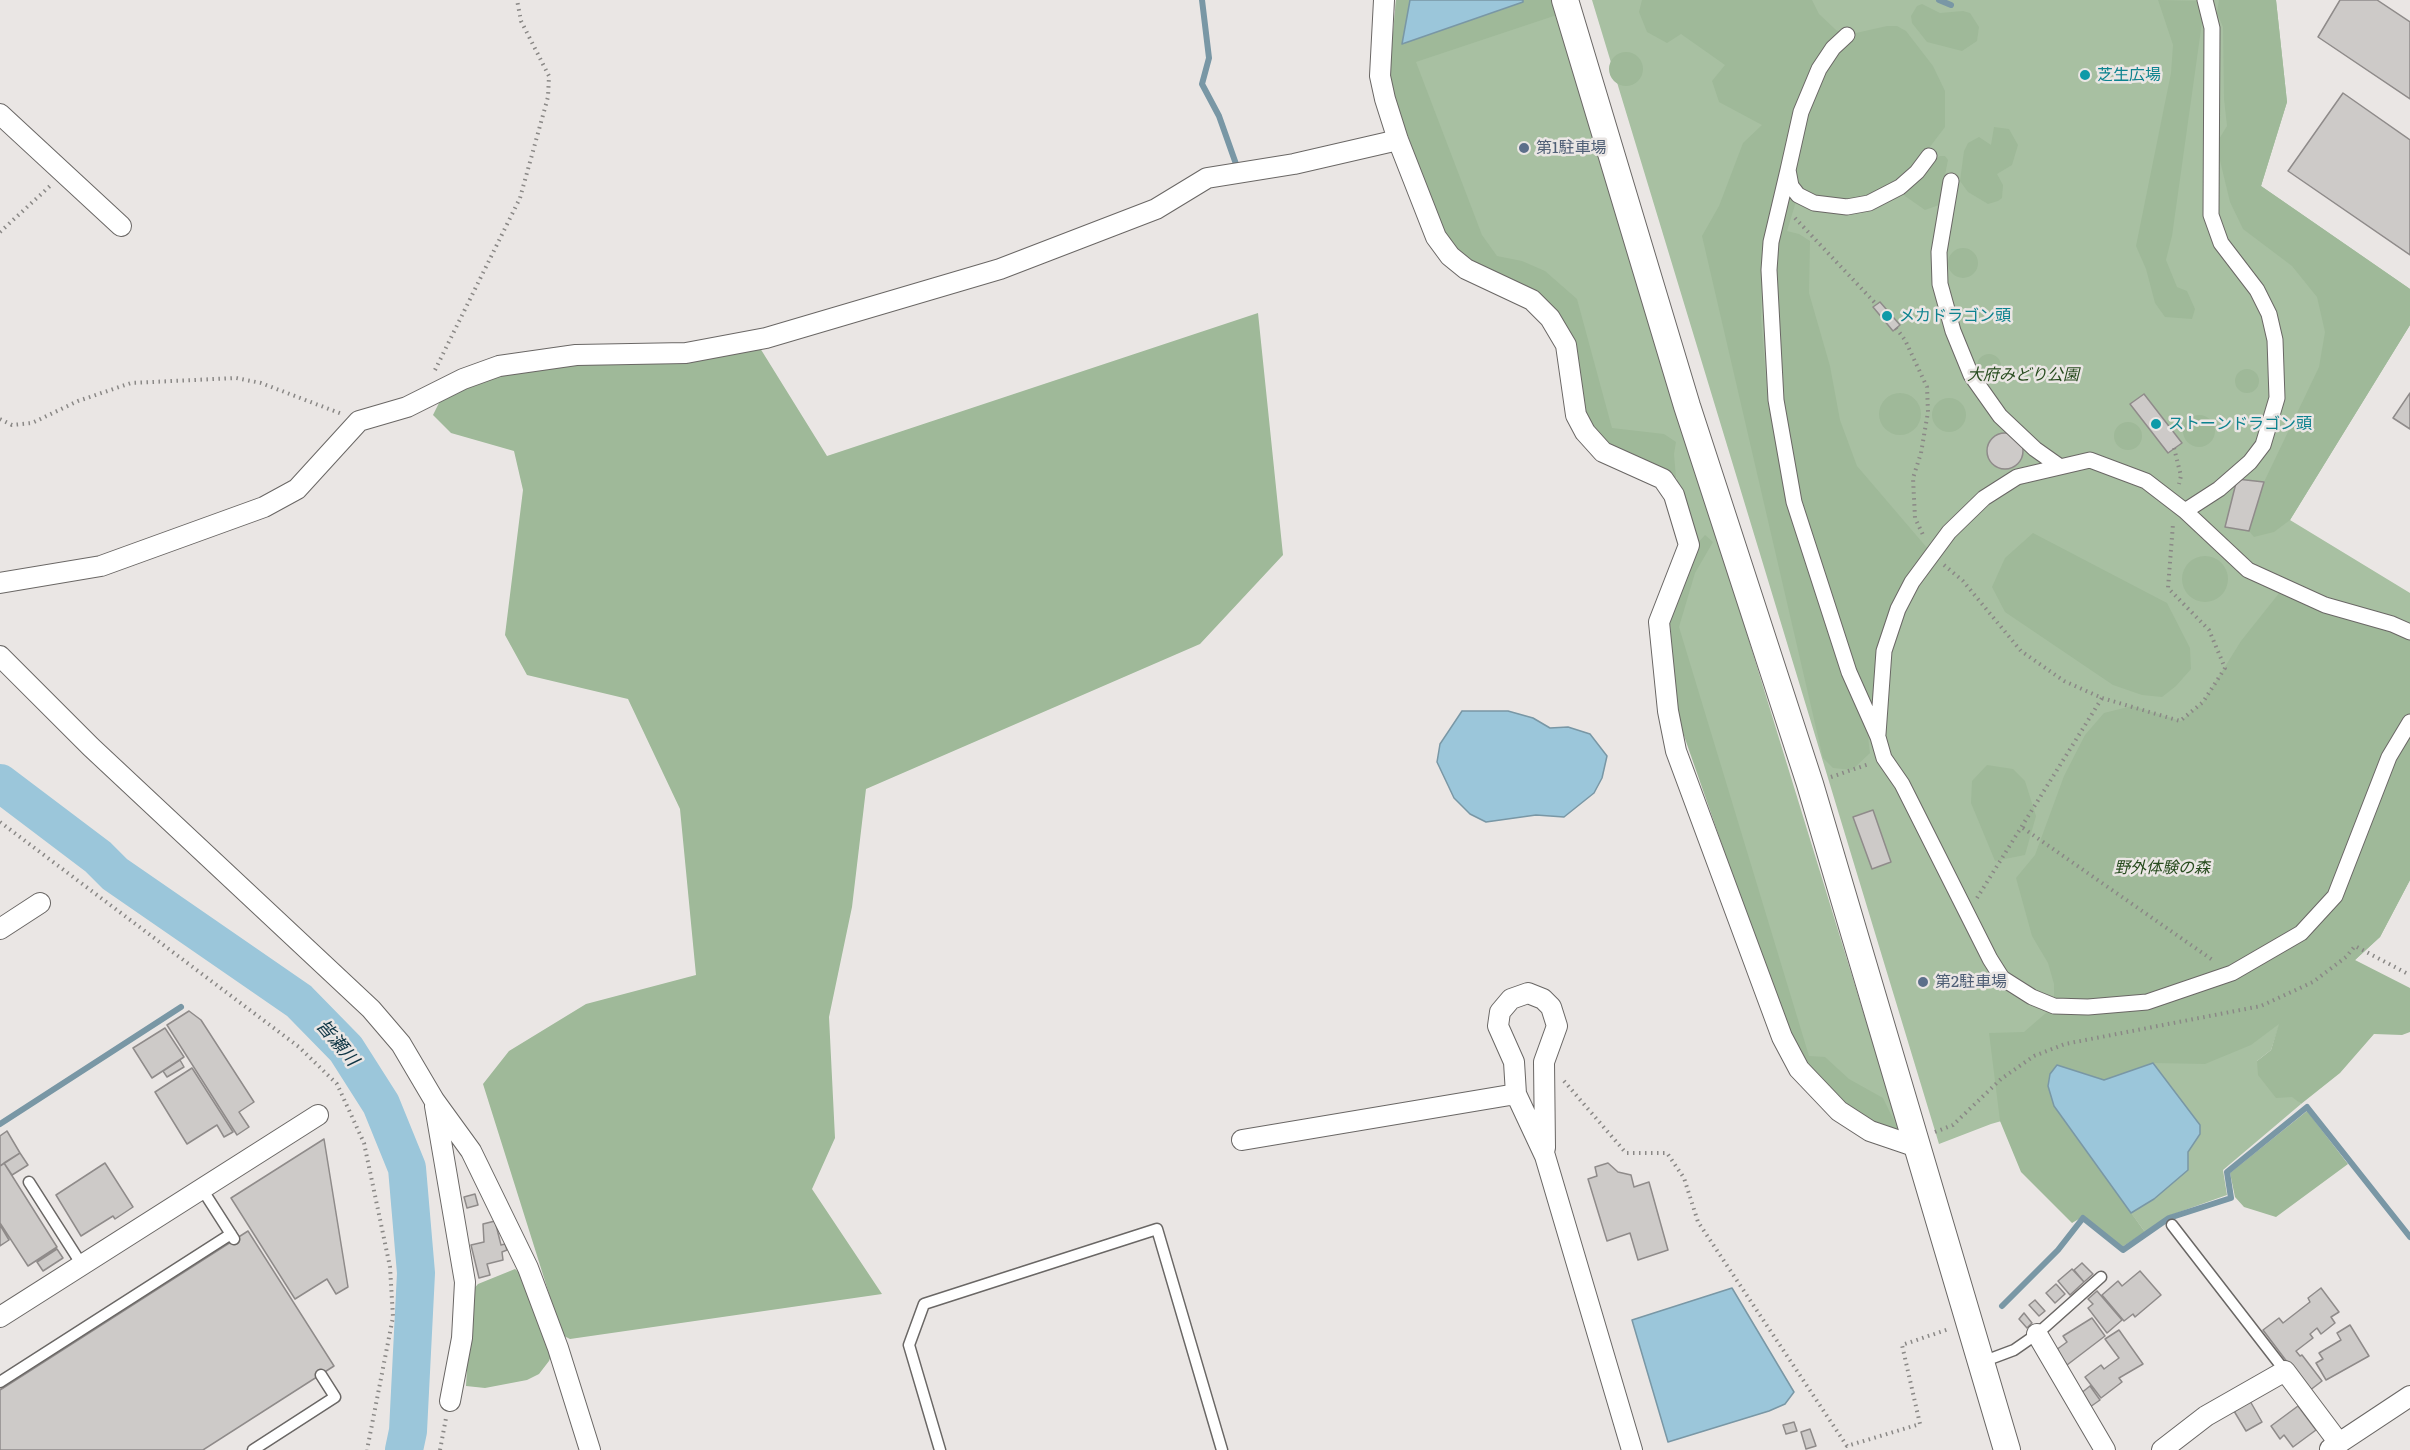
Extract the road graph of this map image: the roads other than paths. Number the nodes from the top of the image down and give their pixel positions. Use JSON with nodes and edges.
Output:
{"nodes":[{"id":1,"x":1384,"y":0,"type":"edge"},
{"id":2,"x":1565,"y":0,"type":"edge"},
{"id":3,"x":2205,"y":0,"type":"edge"},
{"id":4,"x":1847,"y":35,"type":"dead end"},
{"id":5,"x":0,"y":114,"type":"edge"},
{"id":6,"x":1398,"y":140,"type":"junction"},
{"id":7,"x":1929,"y":156,"type":"dead end"},
{"id":8,"x":1788,"y":170,"type":"junction"},
{"id":9,"x":1952,"y":181,"type":"dead end"},
{"id":10,"x":121,"y":226,"type":"dead end"},
{"id":11,"x":2059,"y":466,"type":"junction"},
{"id":12,"x":2181,"y":507,"type":"junction"},
{"id":13,"x":0,"y":583,"type":"edge"},
{"id":14,"x":2410,"y":632,"type":"edge"},
{"id":15,"x":0,"y":656,"type":"edge"},
{"id":16,"x":2410,"y":722,"type":"edge"},
{"id":17,"x":1878,"y":737,"type":"junction"},
{"id":18,"x":40,"y":903,"type":"dead end"},
{"id":19,"x":0,"y":929,"type":"edge"},
{"id":20,"x":1516,"y":1094,"type":"junction"},
{"id":21,"x":434,"y":1101,"type":"junction"},
{"id":22,"x":318,"y":1115,"type":"dead end"},
{"id":23,"x":1242,"y":1140,"type":"dead end"},
{"id":24,"x":1918,"y":1144,"type":"junction"},
{"id":25,"x":1545,"y":1156,"type":"junction"},
{"id":26,"x":29,"y":1182,"type":"dead end"},
{"id":27,"x":202,"y":1189,"type":"junction"},
{"id":28,"x":2172,"y":1225,"type":"dead end"},
{"id":29,"x":82,"y":1265,"type":"junction"},
{"id":30,"x":2101,"y":1277,"type":"dead end"},
{"id":31,"x":0,"y":1317,"type":"edge"},
{"id":32,"x":2037,"y":1334,"type":"junction"},
{"id":33,"x":1982,"y":1362,"type":"junction"},
{"id":34,"x":2285,"y":1371,"type":"junction"},
{"id":35,"x":321,"y":1375,"type":"dead end"},
{"id":36,"x":0,"y":1382,"type":"edge"},
{"id":37,"x":2410,"y":1396,"type":"edge"},
{"id":38,"x":450,"y":1401,"type":"road end"},
{"id":39,"x":2333,"y":1446,"type":"edge"},
{"id":40,"x":253,"y":1450,"type":"edge"},
{"id":41,"x":590,"y":1450,"type":"edge"},
{"id":42,"x":940,"y":1450,"type":"edge"},
{"id":43,"x":1222,"y":1450,"type":"edge"},
{"id":44,"x":1632,"y":1450,"type":"edge"},
{"id":45,"x":2007,"y":1450,"type":"edge"},
{"id":46,"x":2105,"y":1450,"type":"edge"},
{"id":47,"x":2162,"y":1450,"type":"edge"}],
"edges":[{"from":1,"to":6,"type":"street"},
{"from":2,"to":24,"type":"street"},
{"from":3,"to":12,"type":"street"},
{"from":4,"to":8,"type":"street"},
{"from":5,"to":10,"type":"street"},
{"from":6,"to":13,"type":"street"},
{"from":6,"to":24,"type":"street"},
{"from":7,"to":8,"type":"street"},
{"from":8,"to":17,"type":"street"},
{"from":9,"to":11,"type":"street"},
{"from":11,"to":12,"type":"street"},
{"from":11,"to":17,"type":"street"},
{"from":12,"to":14,"type":"street"},
{"from":15,"to":21,"type":"street"},
{"from":16,"to":17,"type":"street"},
{"from":18,"to":19,"type":"street"},
{"from":20,"to":23,"type":"street"},
{"from":20,"to":25,"type":"street"},
{"from":20,"to":25,"type":"street"},
{"from":21,"to":38,"type":"street"},
{"from":21,"to":41,"type":"street"},
{"from":22,"to":27,"type":"street"},
{"from":24,"to":33,"type":"street"},
{"from":25,"to":44,"type":"street"},
{"from":26,"to":29,"type":"lane"},
{"from":27,"to":29,"type":"street"},
{"from":27,"to":36,"type":"lane"},
{"from":28,"to":34,"type":"lane"},
{"from":29,"to":31,"type":"street"},
{"from":30,"to":32,"type":"lane"},
{"from":32,"to":33,"type":"lane"},
{"from":32,"to":46,"type":"street"},
{"from":33,"to":45,"type":"street"},
{"from":34,"to":39,"type":"street"},
{"from":34,"to":47,"type":"street"},
{"from":35,"to":40,"type":"lane"},
{"from":37,"to":39,"type":"street"},
{"from":42,"to":43,"type":"lane"}]}
